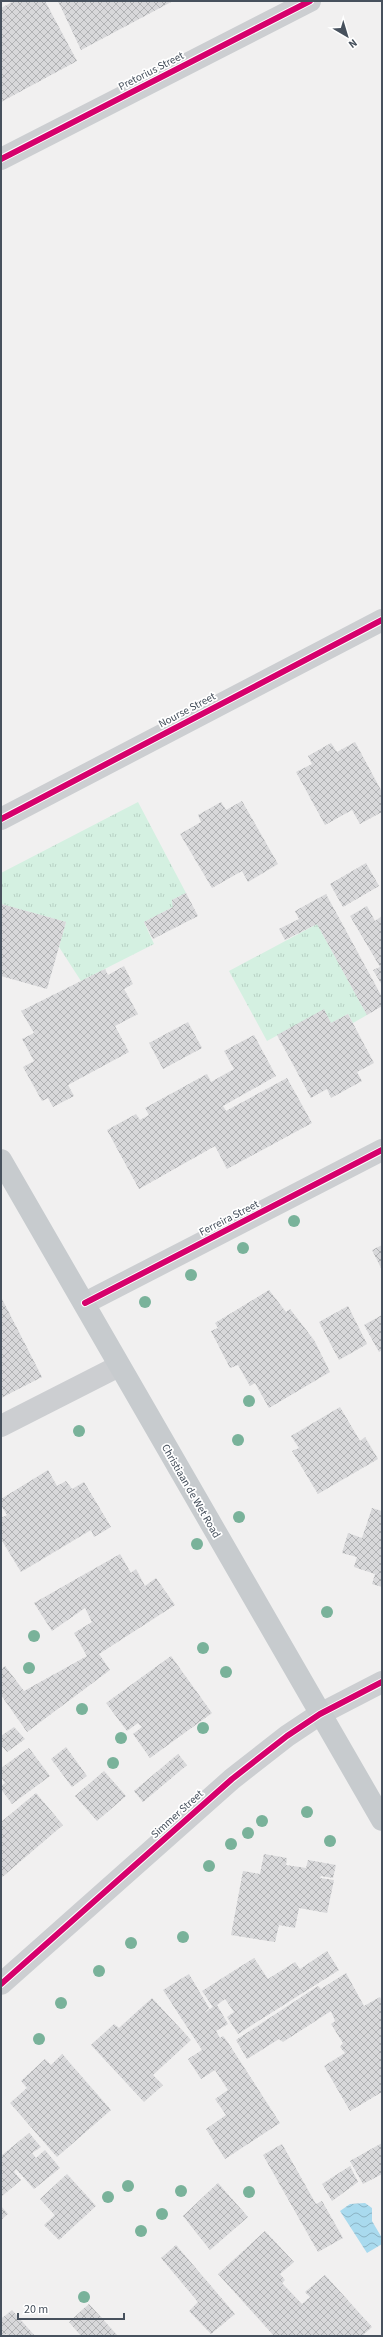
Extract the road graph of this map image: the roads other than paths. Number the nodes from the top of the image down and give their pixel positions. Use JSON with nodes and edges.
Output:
{"nodes":[{"id":1,"x":310,"y":1,"type":"edge"},
{"id":2,"x":1,"y":159,"type":"edge"},
{"id":3,"x":382,"y":620,"type":"edge"},
{"id":4,"x":1,"y":819,"type":"edge"},
{"id":5,"x":382,"y":1150,"type":"edge"},
{"id":6,"x":1,"y":1160,"type":"edge"},
{"id":7,"x":84,"y":1303,"type":"junction"},
{"id":8,"x":119,"y":1366,"type":"junction"},
{"id":9,"x":1,"y":1426,"type":"edge"},
{"id":10,"x":382,"y":1682,"type":"edge"},
{"id":11,"x":320,"y":1714,"type":"junction"},
{"id":12,"x":382,"y":1820,"type":"edge"},
{"id":13,"x":1,"y":1984,"type":"edge"}],
"edges":[{"from":1,"to":2,"type":"street","name":"Pretorius Street"},
{"from":3,"to":4,"type":"street","name":"Nourse Street"},
{"from":5,"to":7,"type":"street","name":"Ferreira Street"},
{"from":6,"to":7,"type":"main road","name":"Christiaan de Wet Road"},
{"from":7,"to":8,"type":"main road","name":"Christiaan de Wet Road"},
{"from":8,"to":9,"type":"street"},
{"from":8,"to":11,"type":"main road","name":"Christiaan de Wet Road"},
{"from":10,"to":11,"type":"street","name":"Simmer Street"},
{"from":11,"to":12,"type":"main road","name":"Christiaan de Wet Road"},
{"from":11,"to":13,"type":"street","name":"Simmer Street"}]}
